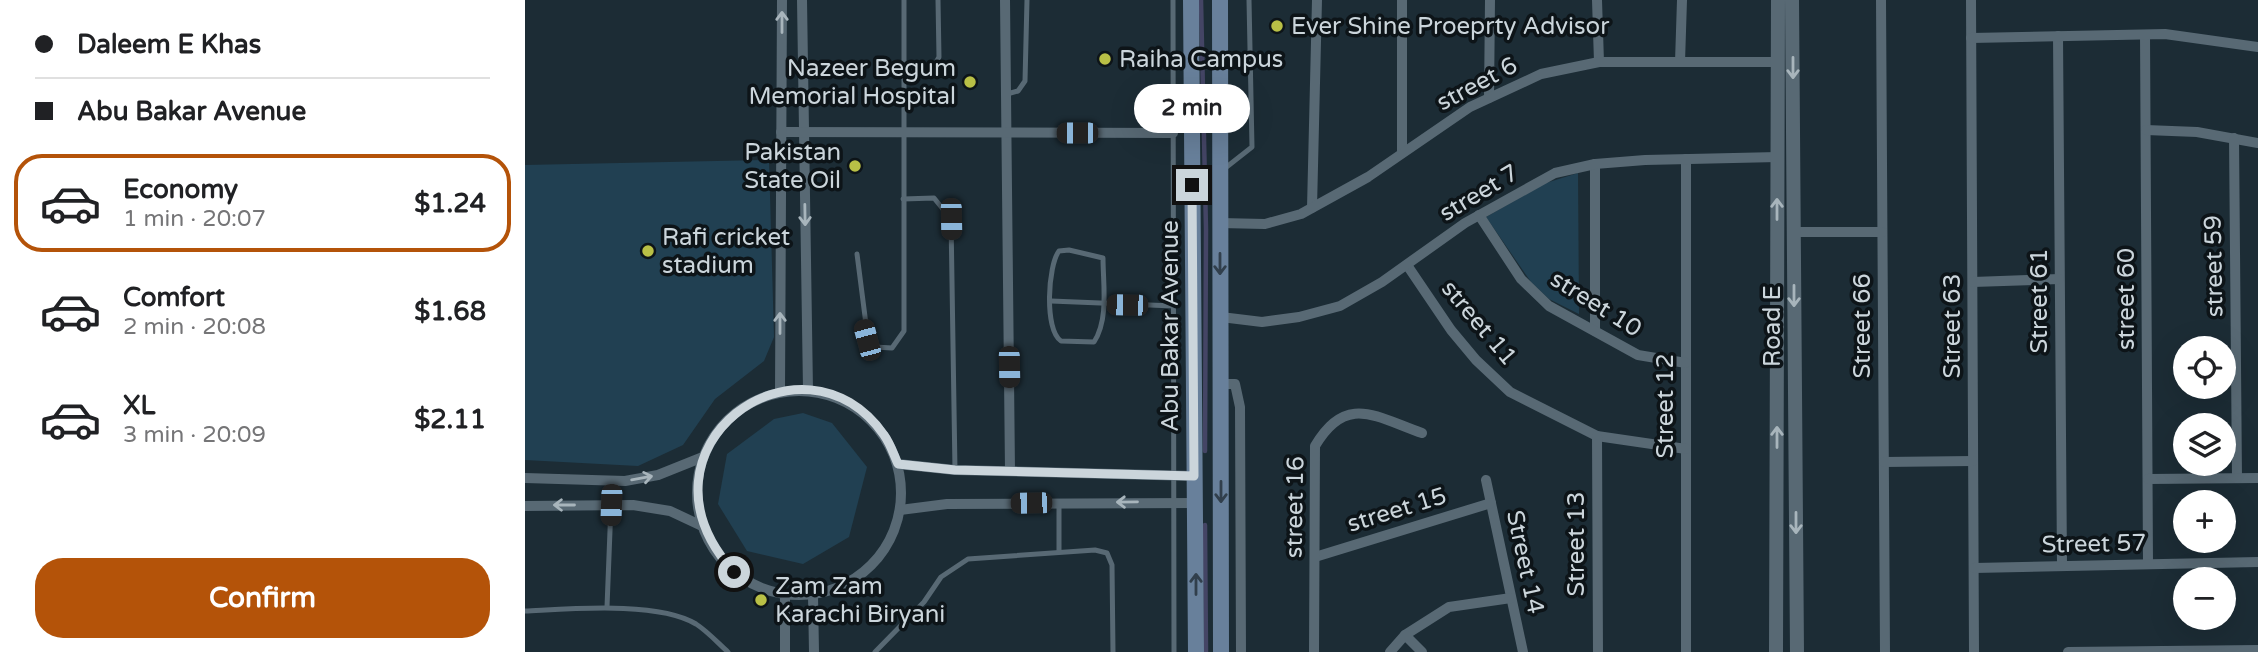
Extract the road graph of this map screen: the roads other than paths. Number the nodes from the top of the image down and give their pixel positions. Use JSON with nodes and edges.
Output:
{"nodes":[{"id":1,"x":782,"y":0,"type":"edge"},
{"id":2,"x":802,"y":0,"type":"edge"},
{"id":3,"x":904,"y":0,"type":"edge"},
{"id":4,"x":938,"y":0,"type":"edge"},
{"id":5,"x":1005,"y":0,"type":"edge"},
{"id":6,"x":1027,"y":0,"type":"edge"},
{"id":7,"x":1173,"y":0,"type":"edge"},
{"id":8,"x":1191,"y":0,"type":"edge"},
{"id":9,"x":1220,"y":0,"type":"edge"},
{"id":10,"x":1249,"y":0,"type":"edge"},
{"id":11,"x":1317,"y":0,"type":"edge"},
{"id":12,"x":1402,"y":0,"type":"edge"},
{"id":13,"x":1490,"y":0,"type":"edge"},
{"id":14,"x":1597,"y":0,"type":"edge"},
{"id":15,"x":1682,"y":0,"type":"edge"},
{"id":16,"x":1778,"y":0,"type":"edge"},
{"id":17,"x":1792,"y":0,"type":"edge"},
{"id":18,"x":1881,"y":0,"type":"edge"},
{"id":19,"x":1971,"y":0,"type":"edge"},
{"id":20,"x":2145,"y":34,"type":"junction"},
{"id":21,"x":2058,"y":36,"type":"junction"},
{"id":22,"x":1971,"y":38,"type":"junction"},
{"id":23,"x":2258,"y":47,"type":"edge"},
{"id":24,"x":1599,"y":62,"type":"junction"},
{"id":25,"x":1680,"y":62,"type":"junction"},
{"id":26,"x":1778,"y":62,"type":"junction"},
{"id":27,"x":904,"y":76,"type":"junction"},
{"id":28,"x":1004,"y":95,"type":"junction"},
{"id":29,"x":1489,"y":98,"type":"junction"},
{"id":30,"x":2146,"y":130,"type":"junction"},
{"id":31,"x":781,"y":132,"type":"junction"},
{"id":32,"x":804,"y":132,"type":"junction"},
{"id":33,"x":904,"y":133,"type":"junction"},
{"id":34,"x":1004,"y":133,"type":"junction"},
{"id":35,"x":1173,"y":134,"type":"junction"},
{"id":36,"x":2234,"y":138,"type":"junction"},
{"id":37,"x":2258,"y":143,"type":"edge"},
{"id":38,"x":1402,"y":153,"type":"junction"},
{"id":39,"x":1778,"y":157,"type":"junction"},
{"id":40,"x":1686,"y":159,"type":"junction"},
{"id":41,"x":1595,"y":164,"type":"junction"},
{"id":42,"x":1220,"y":172,"type":"junction"},
{"id":43,"x":903,"y":199,"type":"junction"},
{"id":44,"x":1312,"y":208,"type":"junction"},
{"id":45,"x":1479,"y":215,"type":"junction"},
{"id":46,"x":1220,"y":223,"type":"junction"},
{"id":47,"x":1794,"y":232,"type":"junction"},
{"id":48,"x":1882,"y":232,"type":"junction"},
{"id":49,"x":857,"y":254,"type":"dead end"},
{"id":50,"x":1407,"y":265,"type":"junction"},
{"id":51,"x":2059,"y":279,"type":"junction"},
{"id":52,"x":1973,"y":282,"type":"junction"},
{"id":53,"x":1051,"y":301,"type":"junction"},
{"id":54,"x":1103,"y":304,"type":"junction"},
{"id":55,"x":1174,"y":306,"type":"junction"},
{"id":56,"x":1221,"y":317,"type":"junction"},
{"id":57,"x":1595,"y":331,"type":"junction"},
{"id":58,"x":1686,"y":363,"type":"junction"},
{"id":59,"x":1221,"y":384,"type":"junction"},
{"id":60,"x":808,"y":390,"type":"junction"},
{"id":61,"x":780,"y":391,"type":"junction"},
{"id":62,"x":1422,"y":433,"type":"dead end"},
{"id":63,"x":1597,"y":436,"type":"junction"},
{"id":64,"x":1686,"y":449,"type":"junction"},
{"id":65,"x":703,"y":457,"type":"junction"},
{"id":66,"x":1973,"y":461,"type":"junction"},
{"id":67,"x":1884,"y":462,"type":"junction"},
{"id":68,"x":898,"y":464,"type":"junction"},
{"id":69,"x":955,"y":470,"type":"junction"},
{"id":70,"x":1010,"y":471,"type":"junction"},
{"id":71,"x":1173,"y":474,"type":"junction"},
{"id":72,"x":1194,"y":476,"type":"junction"},
{"id":73,"x":525,"y":478,"type":"edge"},
{"id":74,"x":2237,"y":478,"type":"junction"},
{"id":75,"x":2258,"y":478,"type":"edge"},
{"id":76,"x":2148,"y":479,"type":"junction"},
{"id":77,"x":1486,"y":480,"type":"dead end"},
{"id":78,"x":1174,"y":502,"type":"junction"},
{"id":79,"x":1059,"y":503,"type":"junction"},
{"id":80,"x":1195,"y":503,"type":"junction"},
{"id":81,"x":1491,"y":503,"type":"junction"},
{"id":82,"x":611,"y":505,"type":"junction"},
{"id":83,"x":525,"y":506,"type":"edge"},
{"id":84,"x":901,"y":510,"type":"junction"},
{"id":85,"x":702,"y":526,"type":"junction"},
{"id":86,"x":1059,"y":551,"type":"junction"},
{"id":87,"x":1315,"y":557,"type":"junction"},
{"id":88,"x":2258,"y":562,"type":"edge"},
{"id":89,"x":2148,"y":563,"type":"junction"},
{"id":90,"x":2062,"y":566,"type":"junction"},
{"id":91,"x":1974,"y":568,"type":"junction"},
{"id":92,"x":785,"y":595,"type":"junction"},
{"id":93,"x":813,"y":595,"type":"junction"},
{"id":94,"x":1511,"y":598,"type":"junction"},
{"id":95,"x":607,"y":607,"type":"junction"},
{"id":96,"x":525,"y":611,"type":"edge"},
{"id":97,"x":1405,"y":635,"type":"junction"},
{"id":98,"x":2258,"y":650,"type":"edge"},
{"id":99,"x":728,"y":652,"type":"edge"},
{"id":100,"x":785,"y":652,"type":"edge"},
{"id":101,"x":814,"y":652,"type":"edge"},
{"id":102,"x":875,"y":652,"type":"edge"},
{"id":103,"x":1113,"y":652,"type":"edge"},
{"id":104,"x":1174,"y":652,"type":"edge"},
{"id":105,"x":1196,"y":652,"type":"edge"},
{"id":106,"x":1221,"y":652,"type":"edge"},
{"id":107,"x":1241,"y":652,"type":"edge"},
{"id":108,"x":1314,"y":652,"type":"edge"},
{"id":109,"x":1390,"y":652,"type":"edge"},
{"id":110,"x":1422,"y":652,"type":"edge"},
{"id":111,"x":1523,"y":652,"type":"edge"},
{"id":112,"x":1598,"y":652,"type":"edge"},
{"id":113,"x":1686,"y":652,"type":"edge"},
{"id":114,"x":1776,"y":652,"type":"edge"},
{"id":115,"x":1797,"y":652,"type":"edge"},
{"id":116,"x":1885,"y":652,"type":"edge"},
{"id":117,"x":1974,"y":652,"type":"edge"},
{"id":118,"x":2068,"y":652,"type":"edge"}],
"edges":[{"from":31,"to":1,"type":"street","one_way":true},
{"from":2,"to":32,"type":"street"},
{"from":3,"to":27,"type":"lane"},
{"from":4,"to":27,"type":"lane"},
{"from":5,"to":28,"type":"street"},
{"from":6,"to":28,"type":"lane"},
{"from":7,"to":35,"type":"lane"},
{"from":8,"to":72,"type":"main road","name":"Abu Bakar Avenue"},
{"from":9,"to":42,"type":"main road","name":"Abu Bakar Avenue"},
{"from":10,"to":42,"type":"lane"},
{"from":11,"to":44,"type":"street"},
{"from":12,"to":38,"type":"street"},
{"from":13,"to":29,"type":"street"},
{"from":14,"to":24,"type":"street"},
{"from":15,"to":25,"type":"street"},
{"from":16,"to":26,"type":"street","name":"Road E"},
{"from":17,"to":47,"type":"street","name":"Road E","one_way":true},
{"from":18,"to":48,"type":"street","name":"Street 66"},
{"from":19,"to":22,"type":"street","name":"Street 63"},
{"from":20,"to":21,"type":"street"},
{"from":20,"to":23,"type":"street"},
{"from":20,"to":30,"type":"street","name":"street 60"},
{"from":21,"to":22,"type":"street"},
{"from":21,"to":51,"type":"street","name":"Street 61"},
{"from":22,"to":52,"type":"street","name":"Street 63"},
{"from":24,"to":25,"type":"street","name":"street 6"},
{"from":24,"to":29,"type":"street","name":"street 6"},
{"from":25,"to":26,"type":"street","name":"street 6"},
{"from":26,"to":39,"type":"street","name":"Road E"},
{"from":27,"to":33,"type":"lane"},
{"from":28,"to":34,"type":"street"},
{"from":29,"to":38,"type":"street","name":"street 6"},
{"from":30,"to":36,"type":"street"},
{"from":30,"to":76,"type":"street","name":"street 60"},
{"from":31,"to":32,"type":"street"},
{"from":61,"to":31,"type":"street","one_way":true},
{"from":32,"to":33,"type":"street"},
{"from":32,"to":60,"type":"street","one_way":true},
{"from":33,"to":34,"type":"street"},
{"from":33,"to":43,"type":"lane"},
{"from":34,"to":35,"type":"street"},
{"from":34,"to":70,"type":"street"},
{"from":35,"to":55,"type":"lane"},
{"from":36,"to":37,"type":"street"},
{"from":36,"to":74,"type":"street","name":"street 59"},
{"from":38,"to":44,"type":"street","name":"street 6"},
{"from":39,"to":40,"type":"street","name":"street 7"},
{"from":114,"to":39,"type":"street","name":"Road E","one_way":true},
{"from":40,"to":41,"type":"street","name":"street 7"},
{"from":40,"to":58,"type":"street","name":"Street 12"},
{"from":41,"to":45,"type":"street","name":"street 7"},
{"from":41,"to":57,"type":"street"},
{"from":42,"to":46,"type":"main road","name":"Abu Bakar Avenue"},
{"from":43,"to":49,"type":"lane"},
{"from":43,"to":69,"type":"lane"},
{"from":44,"to":46,"type":"street","name":"street 6"},
{"from":45,"to":50,"type":"street","name":"street 7"},
{"from":45,"to":57,"type":"street","name":"street 10"},
{"from":46,"to":56,"type":"main road","name":"Abu Bakar Avenue","one_way":true},
{"from":47,"to":48,"type":"street"},
{"from":47,"to":115,"type":"street","name":"Road E","one_way":true},
{"from":48,"to":67,"type":"street","name":"Street 66"},
{"from":50,"to":56,"type":"street","name":"street 7"},
{"from":50,"to":63,"type":"street","name":"street 11"},
{"from":51,"to":52,"type":"street"},
{"from":51,"to":90,"type":"street","name":"Street 61"},
{"from":52,"to":66,"type":"street","name":"Street 63"},
{"from":53,"to":54,"type":"lane"},
{"from":53,"to":54,"type":"lane"},
{"from":53,"to":54,"type":"lane"},
{"from":54,"to":55,"type":"lane"},
{"from":55,"to":71,"type":"lane"},
{"from":56,"to":59,"type":"main road","name":"Abu Bakar Avenue"},
{"from":57,"to":58,"type":"street","name":"street 10"},
{"from":58,"to":64,"type":"street","name":"Street 12"},
{"from":59,"to":106,"type":"main road","name":"Abu Bakar Avenue","one_way":true},
{"from":59,"to":107,"type":"street"},
{"from":60,"to":61,"type":"street"},
{"from":60,"to":68,"type":"street"},
{"from":61,"to":65,"type":"street"},
{"from":62,"to":87,"type":"street","name":"street 16"},
{"from":63,"to":64,"type":"street","name":"street 11"},
{"from":63,"to":112,"type":"street","name":"Street 13"},
{"from":64,"to":113,"type":"street","name":"Street 12"},
{"from":73,"to":65,"type":"street","one_way":true},
{"from":65,"to":85,"type":"street"},
{"from":66,"to":67,"type":"street"},
{"from":66,"to":91,"type":"street","name":"Street 63"},
{"from":67,"to":116,"type":"street","name":"Street 66"},
{"from":68,"to":69,"type":"street"},
{"from":68,"to":84,"type":"street"},
{"from":69,"to":70,"type":"street"},
{"from":70,"to":71,"type":"street"},
{"from":71,"to":72,"type":"street"},
{"from":71,"to":78,"type":"lane"},
{"from":72,"to":80,"type":"main road","name":"Abu Bakar Avenue"},
{"from":74,"to":75,"type":"street"},
{"from":74,"to":76,"type":"street"},
{"from":76,"to":89,"type":"street","name":"street 60"},
{"from":77,"to":81,"type":"street","name":"Street 14"},
{"from":78,"to":79,"type":"street","one_way":true},
{"from":78,"to":80,"type":"street"},
{"from":78,"to":104,"type":"lane"},
{"from":79,"to":84,"type":"street"},
{"from":79,"to":86,"type":"lane"},
{"from":105,"to":80,"type":"main road","name":"Abu Bakar Avenue","one_way":true},
{"from":81,"to":87,"type":"street","name":"street 15"},
{"from":81,"to":94,"type":"street","name":"Street 14"},
{"from":82,"to":83,"type":"street","one_way":true},
{"from":82,"to":85,"type":"street"},
{"from":82,"to":95,"type":"lane"},
{"from":84,"to":93,"type":"street"},
{"from":85,"to":92,"type":"street"},
{"from":86,"to":102,"type":"lane"},
{"from":86,"to":103,"type":"lane"},
{"from":87,"to":108,"type":"street","name":"street 16"},
{"from":88,"to":89,"type":"street","name":"Street 57"},
{"from":89,"to":90,"type":"street","name":"Street 57"},
{"from":90,"to":91,"type":"street","name":"Street 57"},
{"from":91,"to":117,"type":"street","name":"Street 63"},
{"from":92,"to":93,"type":"street"},
{"from":92,"to":100,"type":"street"},
{"from":93,"to":101,"type":"street"},
{"from":94,"to":97,"type":"street"},
{"from":94,"to":111,"type":"street","name":"Street 14"},
{"from":95,"to":96,"type":"lane"},
{"from":95,"to":99,"type":"lane"},
{"from":97,"to":109,"type":"street"},
{"from":97,"to":110,"type":"street"},
{"from":98,"to":118,"type":"street"}]}
